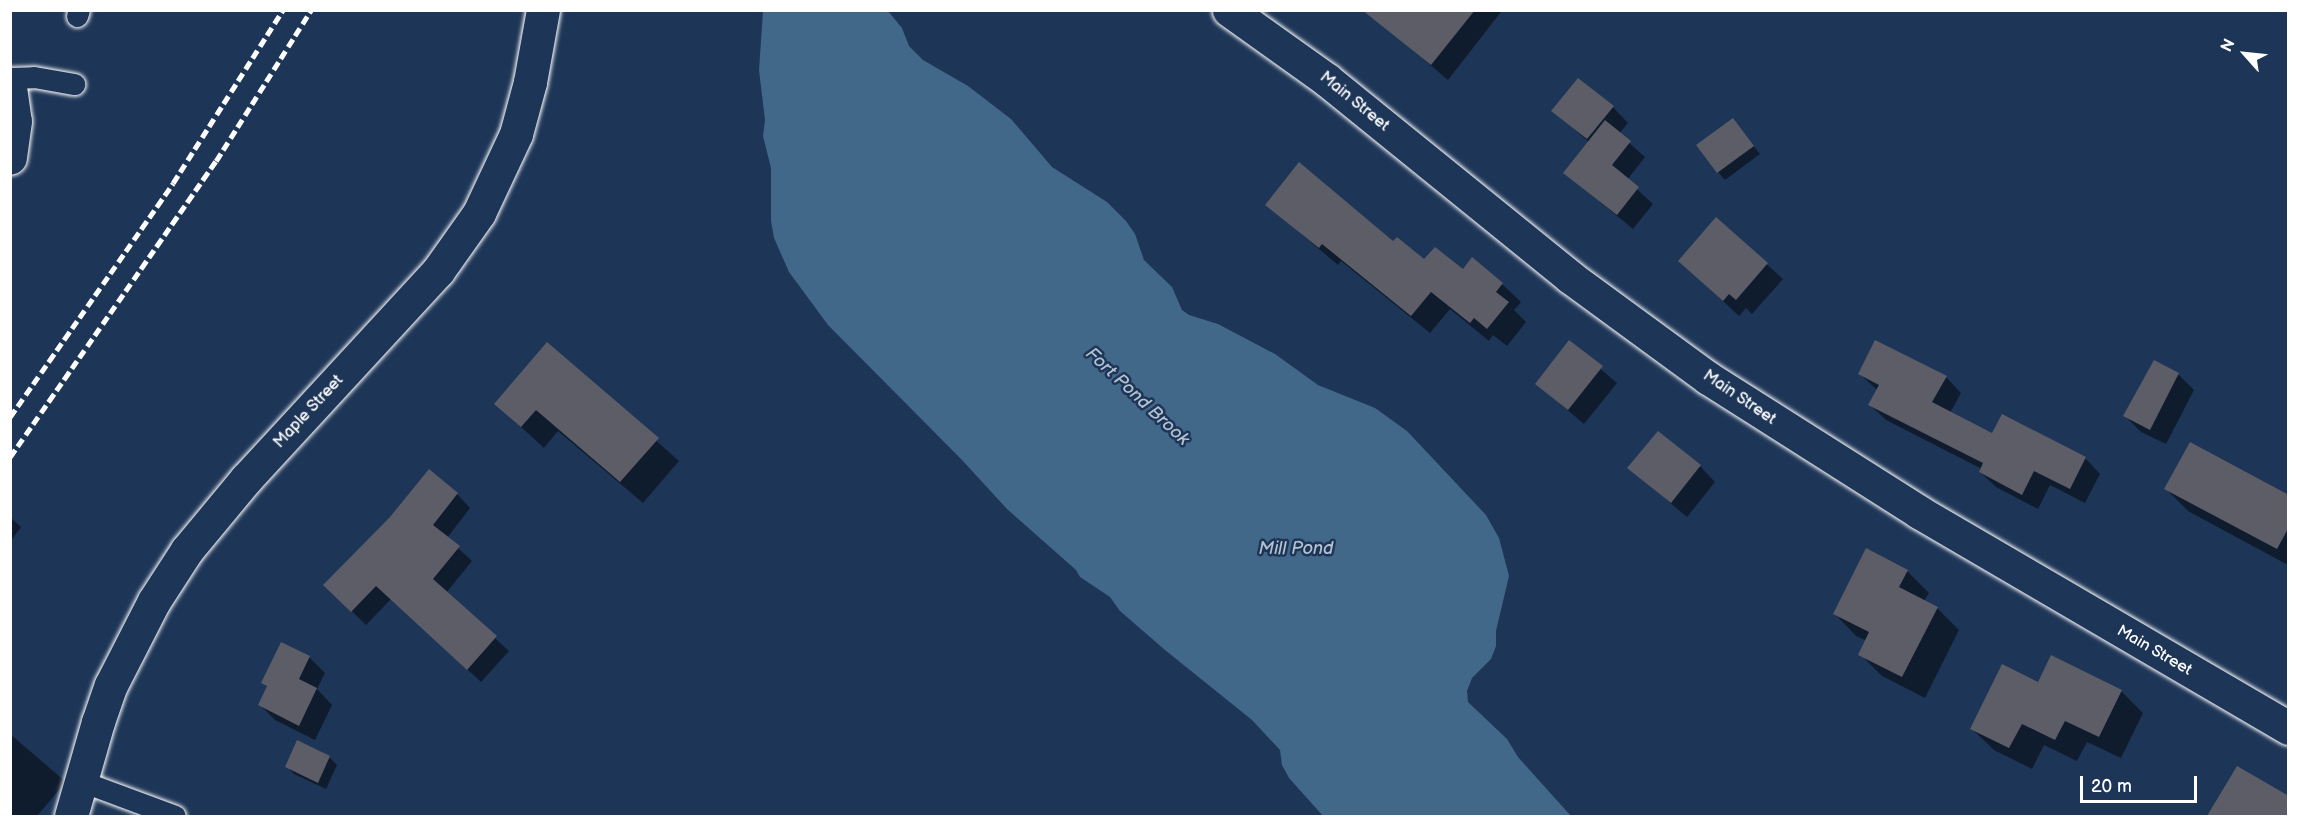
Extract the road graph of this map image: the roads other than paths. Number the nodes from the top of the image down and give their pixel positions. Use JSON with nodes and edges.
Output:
{"nodes":[{"id":1,"x":543,"y":10,"type":"edge"},
{"id":2,"x":1229,"y":10,"type":"edge"},
{"id":3,"x":10,"y":78,"type":"edge"},
{"id":4,"x":74,"y":84,"type":"dead end"},
{"id":5,"x":10,"y":87,"type":"edge"},
{"id":6,"x":10,"y":158,"type":"edge"},
{"id":7,"x":2289,"y":728,"type":"edge"},
{"id":8,"x":81,"y":781,"type":"junction"},
{"id":9,"x":71,"y":816,"type":"edge"},
{"id":10,"x":175,"y":816,"type":"edge"}],
"edges":[{"from":1,"to":8,"type":"main road","name":"Maple Street"},
{"from":2,"to":7,"type":"main road","name":"Main Street"},
{"from":3,"to":4,"type":"lane"},
{"from":5,"to":6,"type":"main road"},
{"from":8,"to":9,"type":"main road","name":"Maple Street"},
{"from":8,"to":10,"type":"lane"}]}
